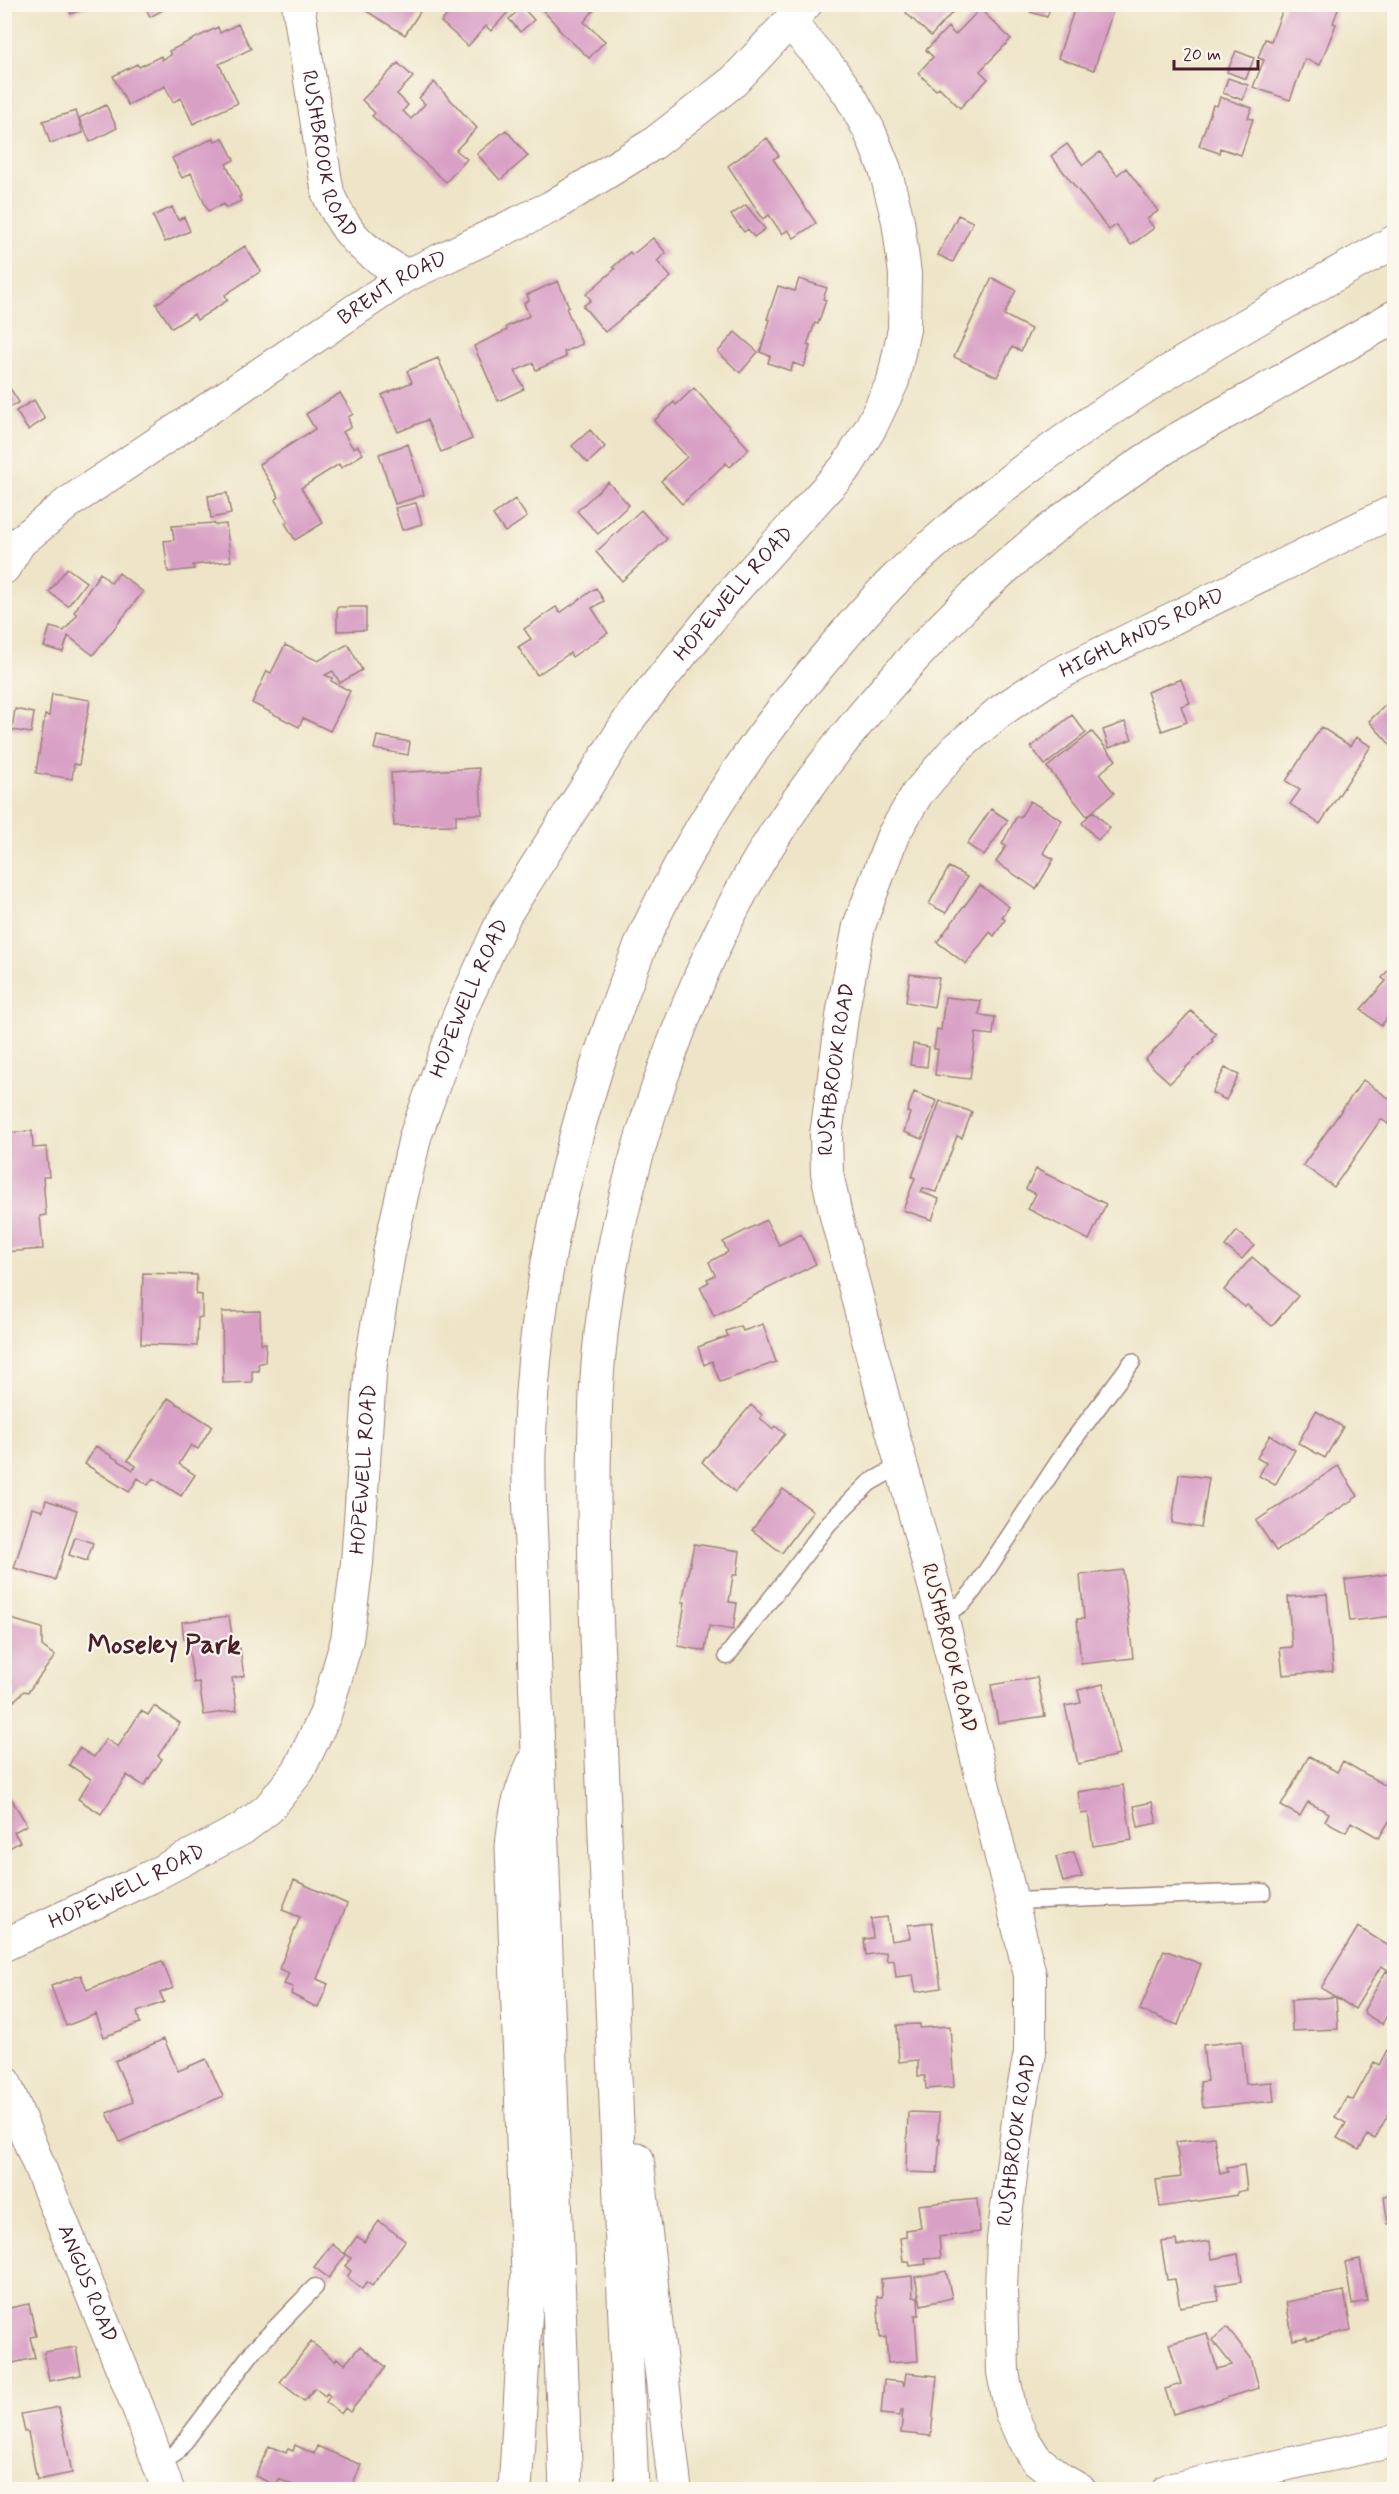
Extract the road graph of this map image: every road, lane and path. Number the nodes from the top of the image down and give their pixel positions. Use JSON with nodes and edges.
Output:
{"nodes":[{"id":1,"x":298,"y":4,"type":"edge"},
{"id":2,"x":798,"y":14,"type":"edge"},
{"id":3,"x":1395,"y":242,"type":"edge"},
{"id":4,"x":406,"y":276,"type":"junction"},
{"id":5,"x":1395,"y":317,"type":"edge"},
{"id":6,"x":1395,"y":511,"type":"edge"},
{"id":7,"x":4,"y":568,"type":"edge"},
{"id":8,"x":917,"y":794,"type":"joint"},
{"id":9,"x":1132,"y":1362,"type":"dead end"},
{"id":10,"x":901,"y":1465,"type":"junction"},
{"id":11,"x":942,"y":1616,"type":"junction"},
{"id":12,"x":727,"y":1656,"type":"dead end"},
{"id":13,"x":538,"y":1752,"type":"junction"},
{"id":14,"x":1263,"y":1892,"type":"dead end"},
{"id":15,"x":1013,"y":1901,"type":"junction"},
{"id":16,"x":607,"y":1913,"type":"junction"},
{"id":17,"x":4,"y":1945,"type":"edge"},
{"id":18,"x":4,"y":2080,"type":"edge"},
{"id":19,"x":315,"y":2287,"type":"dead end"},
{"id":20,"x":1395,"y":2440,"type":"edge"},
{"id":21,"x":163,"y":2477,"type":"edge"},
{"id":22,"x":515,"y":2490,"type":"edge"},
{"id":23,"x":566,"y":2490,"type":"edge"},
{"id":24,"x":632,"y":2490,"type":"edge"},
{"id":25,"x":675,"y":2490,"type":"edge"},
{"id":26,"x":1080,"y":2490,"type":"edge"},
{"id":27,"x":1168,"y":2490,"type":"edge"}],
"edges":[{"from":1,"to":4,"type":"street","name":"RUSHBROOK ROAD"},
{"from":2,"to":4,"type":"street","name":"BRENT ROAD"},
{"from":2,"to":17,"type":"street","name":"HOPEWELL ROAD"},
{"from":3,"to":13,"type":"highway"},
{"from":4,"to":7,"type":"street","name":"BRENT ROAD"},
{"from":5,"to":16,"type":"highway"},
{"from":6,"to":8,"type":"street","name":"HIGHLANDS ROAD"},
{"from":8,"to":10,"type":"street","name":"RUSHBROOK ROAD"},
{"from":9,"to":11,"type":"lane"},
{"from":10,"to":11,"type":"street","name":"RUSHBROOK ROAD"},
{"from":10,"to":12,"type":"lane"},
{"from":11,"to":15,"type":"street","name":"RUSHBROOK ROAD"},
{"from":13,"to":22,"type":"highway"},
{"from":13,"to":23,"type":"highway"},
{"from":14,"to":15,"type":"lane"},
{"from":15,"to":26,"type":"street","name":"RUSHBROOK ROAD"},
{"from":16,"to":24,"type":"highway"},
{"from":16,"to":25,"type":"highway"},
{"from":18,"to":21,"type":"street","name":"ANGUS ROAD"},
{"from":19,"to":21,"type":"lane"},
{"from":20,"to":27,"type":"street"}]}
